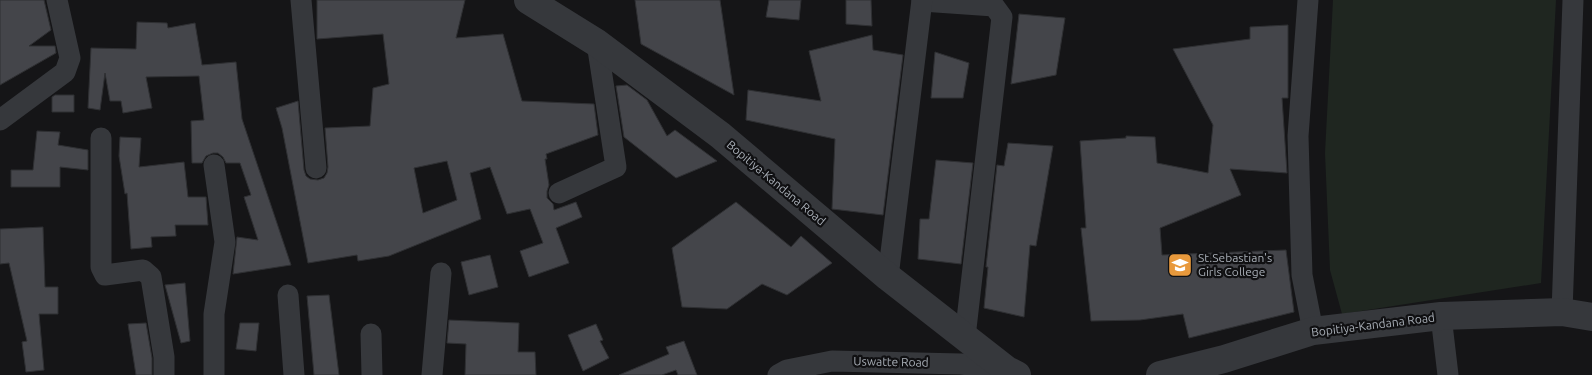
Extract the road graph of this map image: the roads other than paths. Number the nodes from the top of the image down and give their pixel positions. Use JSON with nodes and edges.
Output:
{"nodes":[{"id":1,"x":57,"y":0,"type":"edge"},
{"id":2,"x":301,"y":0,"type":"edge"},
{"id":3,"x":528,"y":0,"type":"edge"},
{"id":4,"x":1308,"y":0,"type":"edge"},
{"id":5,"x":1573,"y":0,"type":"edge"},
{"id":6,"x":922,"y":1,"type":"edge"},
{"id":7,"x":597,"y":43,"type":"junction"},
{"id":8,"x":0,"y":120,"type":"edge"},
{"id":9,"x":101,"y":138,"type":"dead end"},
{"id":10,"x":214,"y":165,"type":"dead end"},
{"id":11,"x":316,"y":168,"type":"dead end"},
{"id":12,"x":559,"y":193,"type":"dead end"},
{"id":13,"x":441,"y":273,"type":"dead end"},
{"id":14,"x":888,"y":278,"type":"junction"},
{"id":15,"x":288,"y":295,"type":"dead end"},
{"id":16,"x":1562,"y":312,"type":"junction"},
{"id":17,"x":1441,"y":316,"type":"junction"},
{"id":18,"x":1592,"y":316,"type":"edge"},
{"id":19,"x":1313,"y":331,"type":"junction"},
{"id":20,"x":371,"y":334,"type":"dead end"},
{"id":21,"x":965,"y":337,"type":"junction"},
{"id":22,"x":833,"y":368,"type":"edge"},
{"id":23,"x":1012,"y":372,"type":"edge"},
{"id":24,"x":164,"y":375,"type":"edge"},
{"id":25,"x":214,"y":375,"type":"edge"},
{"id":26,"x":294,"y":375,"type":"edge"},
{"id":27,"x":372,"y":375,"type":"edge"},
{"id":28,"x":432,"y":375,"type":"edge"},
{"id":29,"x":778,"y":375,"type":"edge"},
{"id":30,"x":1160,"y":375,"type":"edge"},
{"id":31,"x":1448,"y":375,"type":"edge"}],
"edges":[{"from":1,"to":8,"type":"street"},
{"from":2,"to":11,"type":"street"},
{"from":3,"to":7,"type":"street","name":"Bopitiya-Kandana Road"},
{"from":4,"to":19,"type":"street"},
{"from":5,"to":16,"type":"street"},
{"from":6,"to":14,"type":"street"},
{"from":6,"to":21,"type":"street"},
{"from":7,"to":12,"type":"street"},
{"from":7,"to":14,"type":"street","name":"Bopitiya-Kandana Road"},
{"from":9,"to":24,"type":"street"},
{"from":10,"to":25,"type":"street"},
{"from":13,"to":28,"type":"street"},
{"from":14,"to":21,"type":"street","name":"Bopitiya-Kandana Road"},
{"from":15,"to":26,"type":"street"},
{"from":16,"to":17,"type":"street","name":"Bopitiya-Kandana Road"},
{"from":16,"to":18,"type":"street","name":"Bopitiya-Kandana Road"},
{"from":17,"to":19,"type":"street","name":"Bopitiya-Kandana Road"},
{"from":17,"to":31,"type":"street"},
{"from":19,"to":30,"type":"street","name":"Bopitiya-Kandana Road"},
{"from":20,"to":27,"type":"street"},
{"from":21,"to":23,"type":"street","name":"Bopitiya-Kandana Road"},
{"from":22,"to":23,"type":"street","name":"Uswatte Road"},
{"from":22,"to":29,"type":"street","name":"Uswatte Road"}]}
